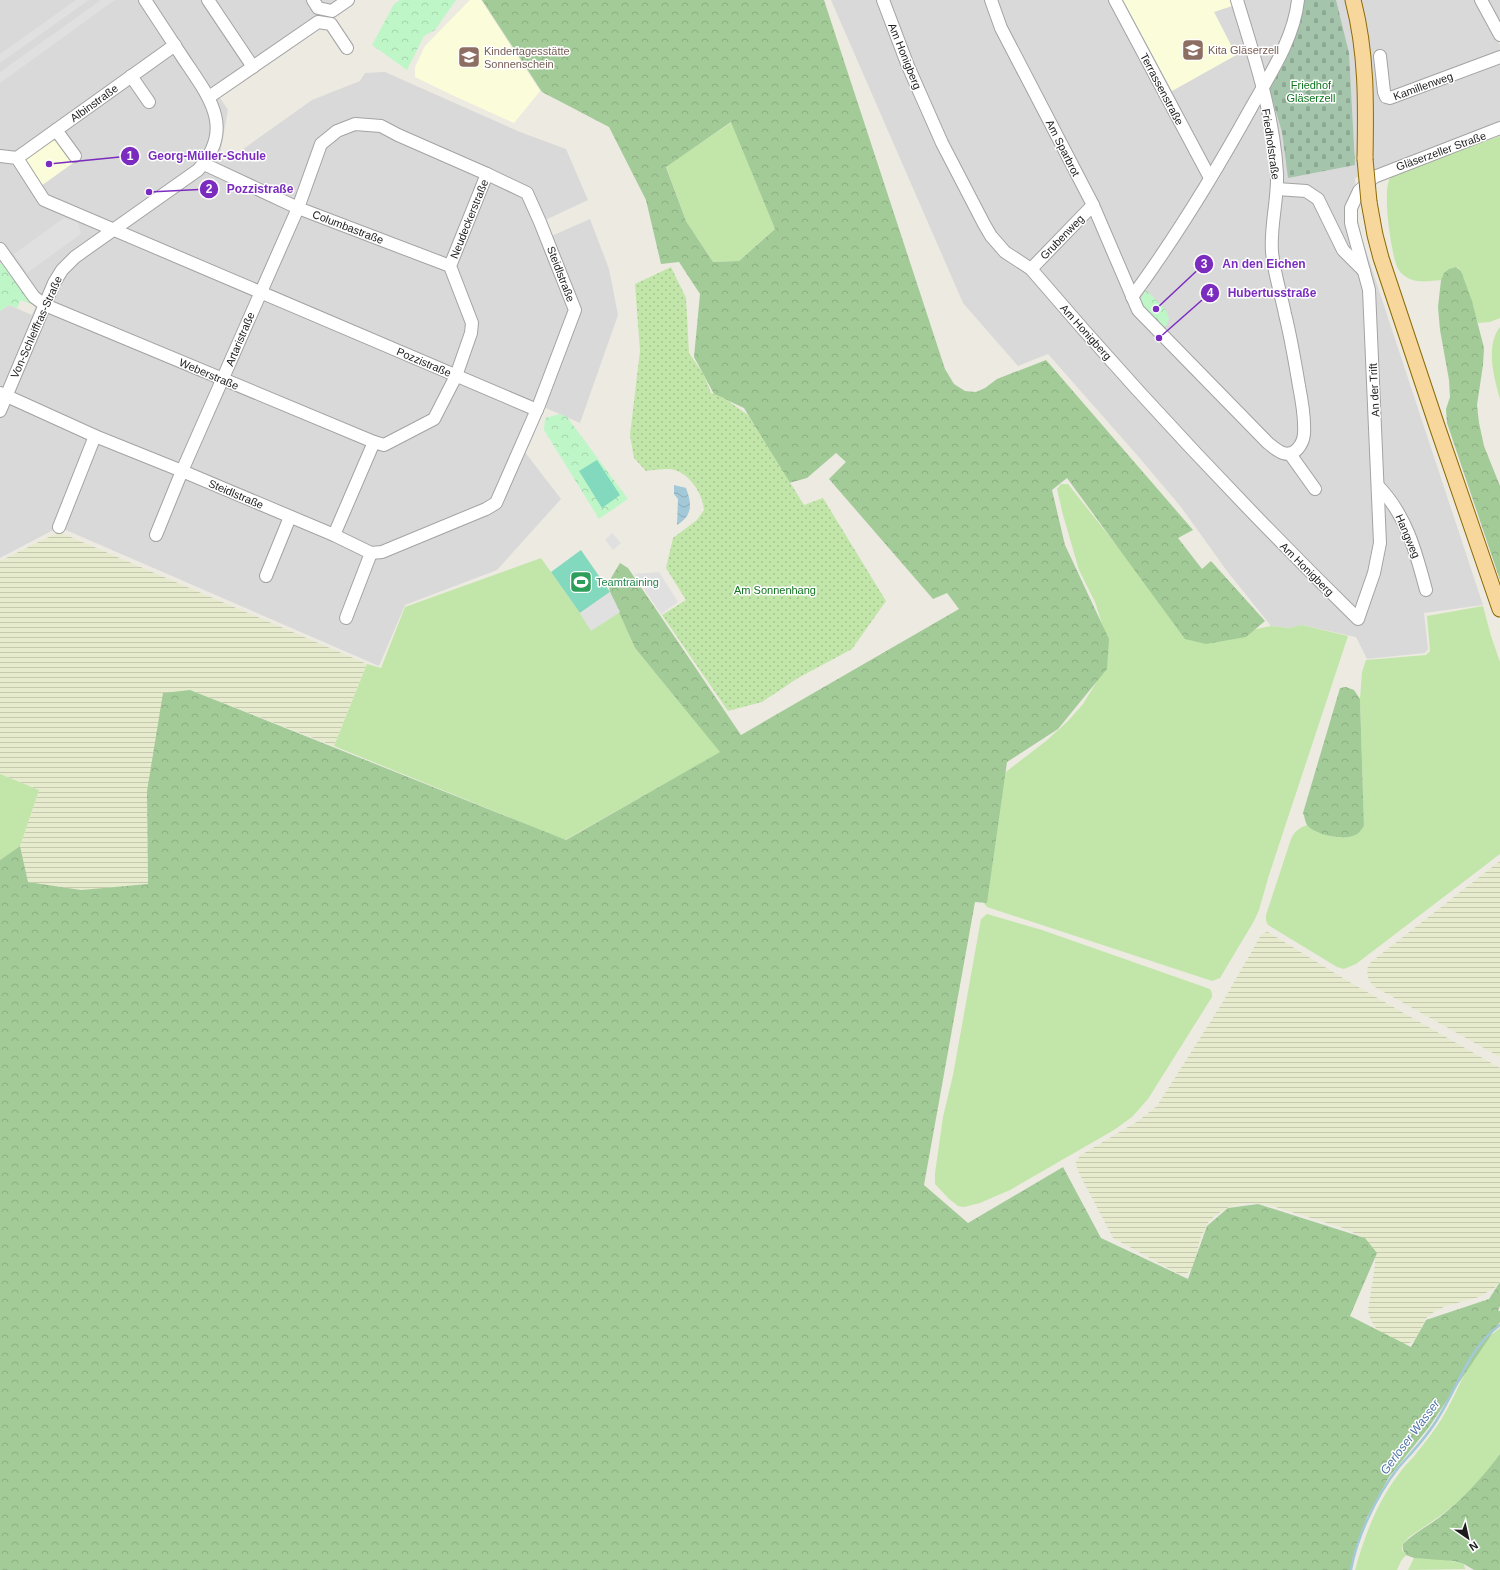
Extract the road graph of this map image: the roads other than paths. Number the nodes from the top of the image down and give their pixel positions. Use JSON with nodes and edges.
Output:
{"nodes":[{"id":1,"x":145,"y":0,"type":"edge"},
{"id":2,"x":208,"y":0,"type":"edge"},
{"id":3,"x":313,"y":0,"type":"edge"},
{"id":4,"x":348,"y":0,"type":"edge"},
{"id":5,"x":883,"y":0,"type":"edge"},
{"id":6,"x":992,"y":0,"type":"edge"},
{"id":7,"x":1115,"y":0,"type":"edge"},
{"id":8,"x":1237,"y":0,"type":"edge"},
{"id":9,"x":1298,"y":0,"type":"edge"},
{"id":10,"x":1353,"y":0,"type":"edge"},
{"id":11,"x":1481,"y":0,"type":"edge"},
{"id":12,"x":1500,"y":35,"type":"edge"},
{"id":13,"x":174,"y":45,"type":"junction"},
{"id":14,"x":347,"y":48,"type":"dead end"},
{"id":15,"x":1380,"y":56,"type":"dead end"},
{"id":16,"x":1500,"y":57,"type":"edge"},
{"id":17,"x":253,"y":68,"type":"junction"},
{"id":18,"x":131,"y":76,"type":"junction"},
{"id":19,"x":1263,"y":87,"type":"junction"},
{"id":20,"x":210,"y":97,"type":"junction"},
{"id":21,"x":149,"y":102,"type":"dead end"},
{"id":22,"x":1500,"y":128,"type":"edge"},
{"id":23,"x":56,"y":130,"type":"junction"},
{"id":24,"x":0,"y":156,"type":"edge"},
{"id":25,"x":75,"y":156,"type":"dead end"},
{"id":26,"x":17,"y":158,"type":"junction"},
{"id":27,"x":204,"y":164,"type":"junction"},
{"id":28,"x":1382,"y":172,"type":"joint"},
{"id":29,"x":487,"y":174,"type":"junction"},
{"id":30,"x":1210,"y":178,"type":"junction"},
{"id":31,"x":1277,"y":189,"type":"junction"},
{"id":32,"x":1093,"y":205,"type":"junction"},
{"id":33,"x":298,"y":208,"type":"junction"},
{"id":34,"x":114,"y":229,"type":"junction"},
{"id":35,"x":0,"y":249,"type":"edge"},
{"id":36,"x":450,"y":266,"type":"junction"},
{"id":37,"x":1031,"y":269,"type":"junction"},
{"id":38,"x":1364,"y":271,"type":"junction"},
{"id":39,"x":260,"y":292,"type":"junction"},
{"id":40,"x":1132,"y":297,"type":"junction"},
{"id":41,"x":45,"y":305,"type":"junction"},
{"id":42,"x":456,"y":376,"type":"junction"},
{"id":43,"x":222,"y":380,"type":"junction"},
{"id":44,"x":3,"y":395,"type":"edge"},
{"id":45,"x":537,"y":410,"type":"junction"},
{"id":46,"x":0,"y":411,"type":"edge"},
{"id":47,"x":95,"y":436,"type":"junction"},
{"id":48,"x":374,"y":442,"type":"junction"},
{"id":49,"x":1290,"y":454,"type":"junction"},
{"id":50,"x":182,"y":470,"type":"junction"},
{"id":51,"x":1379,"y":487,"type":"junction"},
{"id":52,"x":1314,"y":489,"type":"dead end"},
{"id":53,"x":290,"y":517,"type":"junction"},
{"id":54,"x":59,"y":527,"type":"dead end"},
{"id":55,"x":156,"y":535,"type":"dead end"},
{"id":56,"x":334,"y":535,"type":"junction"},
{"id":57,"x":371,"y":553,"type":"junction"},
{"id":58,"x":266,"y":576,"type":"dead end"},
{"id":59,"x":1426,"y":590,"type":"dead end"},
{"id":60,"x":1500,"y":609,"type":"edge"},
{"id":61,"x":346,"y":618,"type":"dead end"},
{"id":62,"x":1358,"y":620,"type":"joint"}],
"edges":[{"from":1,"to":13,"type":"street","name":"Von-Schleiffras-Straße"},
{"from":2,"to":17,"type":"street"},
{"from":3,"to":4,"type":"street"},
{"from":5,"to":37,"type":"street","name":"Am Honigberg"},
{"from":6,"to":32,"type":"street","name":"Am Sparbrot"},
{"from":7,"to":30,"type":"street","name":"Terrassenstraße"},
{"from":8,"to":19,"type":"street","name":"Friedhofstraße"},
{"from":9,"to":19,"type":"street"},
{"from":10,"to":60,"type":"main road","bridge":true},
{"from":11,"to":12,"type":"street"},
{"from":13,"to":18,"type":"street","name":"Albinstraße"},
{"from":13,"to":20,"type":"street","name":"Von-Schleiffras-Straße"},
{"from":14,"to":17,"type":"street"},
{"from":15,"to":16,"type":"street","name":"Kamillenweg"},
{"from":17,"to":20,"type":"street"},
{"from":18,"to":21,"type":"street"},
{"from":18,"to":23,"type":"street","name":"Albinstraße"},
{"from":19,"to":30,"type":"street"},
{"from":19,"to":31,"type":"street","name":"Friedhofstraße"},
{"from":20,"to":27,"type":"street","name":"Von-Schleiffras-Straße"},
{"from":22,"to":28,"type":"street","name":"Gläserzeller Straße"},
{"from":23,"to":25,"type":"street"},
{"from":23,"to":26,"type":"street","name":"Albinstraße"},
{"from":24,"to":26,"type":"street"},
{"from":26,"to":34,"type":"street","name":"Pozzistraße"},
{"from":27,"to":33,"type":"street","name":"Columbastraße"},
{"from":27,"to":34,"type":"street","name":"Von-Schleiffras-Straße"},
{"from":28,"to":38,"type":"street","name":"An der Trift"},
{"from":29,"to":33,"type":"street","name":"Steidlstraße"},
{"from":29,"to":36,"type":"street","name":"Neudeckerstraße"},
{"from":29,"to":45,"type":"street","name":"Steidlstraße"},
{"from":30,"to":40,"type":"street"},
{"from":31,"to":38,"type":"street","name":"Friedhofstraße"},
{"from":31,"to":49,"type":"street"},
{"from":32,"to":37,"type":"street","name":"Grubenweg"},
{"from":32,"to":40,"type":"street","name":"Am Sparbrot"},
{"from":33,"to":36,"type":"street","name":"Columbastraße"},
{"from":33,"to":39,"type":"street","name":"Artaristraße"},
{"from":34,"to":39,"type":"street","name":"Pozzistraße"},
{"from":34,"to":41,"type":"street","name":"Von-Schleiffras-Straße"},
{"from":35,"to":41,"type":"street","name":"Weberstraße"},
{"from":36,"to":42,"type":"street","name":"Neudeckerstraße"},
{"from":37,"to":62,"type":"street","name":"Am Honigberg"},
{"from":38,"to":51,"type":"street","name":"An der Trift"},
{"from":39,"to":42,"type":"street","name":"Pozzistraße"},
{"from":39,"to":43,"type":"street","name":"Artaristraße"},
{"from":40,"to":49,"type":"street","name":"Am Sparbrot"},
{"from":41,"to":43,"type":"street","name":"Weberstraße"},
{"from":41,"to":44,"type":"street","name":"Von-Schleiffras-Straße"},
{"from":42,"to":45,"type":"street","name":"Pozzistraße"},
{"from":42,"to":48,"type":"street","name":"Neudeckerstraße"},
{"from":43,"to":48,"type":"street","name":"Weberstraße"},
{"from":43,"to":50,"type":"street","name":"Artaristraße"},
{"from":44,"to":46,"type":"street","name":"Von-Schleiffras-Straße"},
{"from":44,"to":47,"type":"street","name":"Steidlstraße"},
{"from":45,"to":57,"type":"street","name":"Steidlstraße"},
{"from":47,"to":50,"type":"street","name":"Steidlstraße"},
{"from":47,"to":54,"type":"street"},
{"from":48,"to":56,"type":"street"},
{"from":49,"to":52,"type":"street"},
{"from":50,"to":53,"type":"street","name":"Steidlstraße"},
{"from":50,"to":55,"type":"street"},
{"from":51,"to":59,"type":"street","name":"Hangweg"},
{"from":51,"to":62,"type":"street","name":"An der Trift"},
{"from":53,"to":56,"type":"street","name":"Steidlstraße"},
{"from":53,"to":58,"type":"street"},
{"from":56,"to":57,"type":"street","name":"Steidlstraße"},
{"from":57,"to":61,"type":"street"}]}
